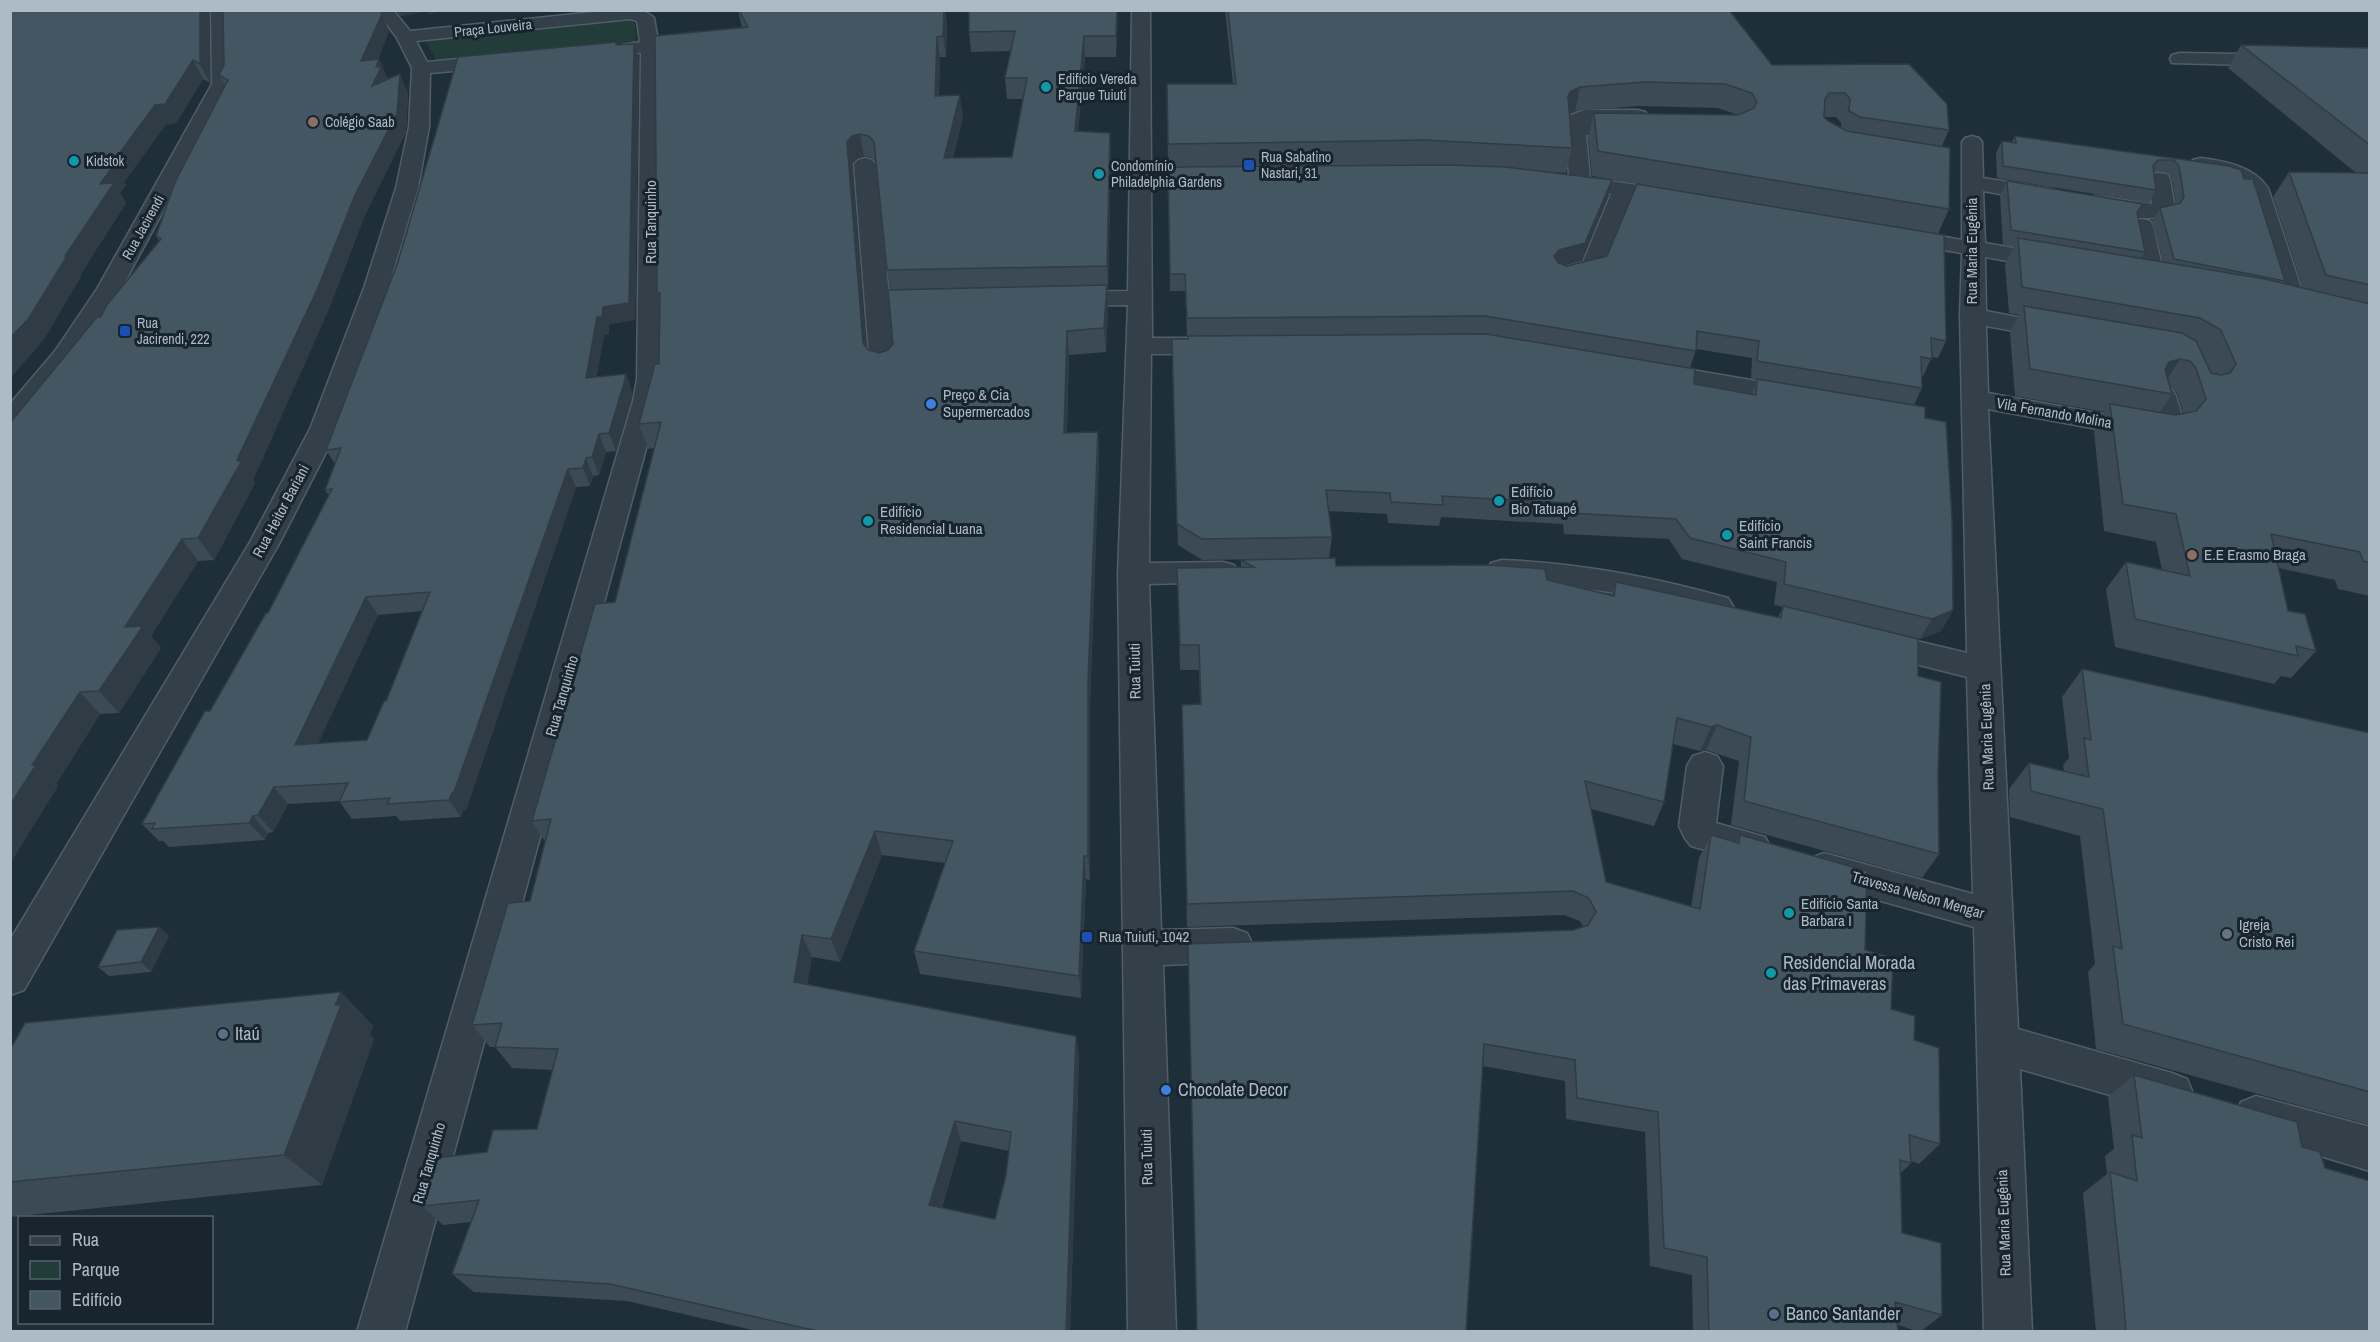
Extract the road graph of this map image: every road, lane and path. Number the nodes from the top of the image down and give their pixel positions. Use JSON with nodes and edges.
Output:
{"nodes":[{"id":1,"x":220,"y":10,"type":"edge"},
{"id":2,"x":384,"y":10,"type":"edge"},
{"id":3,"x":1141,"y":10,"type":"edge"},
{"id":4,"x":405,"y":38,"type":"junction"},
{"id":5,"x":650,"y":47,"type":"junction"},
{"id":6,"x":616,"y":50,"type":"edge"},
{"id":7,"x":2179,"y":59,"type":"dead end"},
{"id":8,"x":513,"y":60,"type":"edge"},
{"id":9,"x":2370,"y":62,"type":"edge"},
{"id":10,"x":421,"y":68,"type":"junction"},
{"id":11,"x":1656,"y":123,"type":"edge"},
{"id":12,"x":1972,"y":142,"type":"dead end"},
{"id":13,"x":865,"y":164,"type":"dead end"},
{"id":14,"x":1949,"y":165,"type":"edge"},
{"id":15,"x":1972,"y":176,"type":"junction"},
{"id":16,"x":1545,"y":179,"type":"edge"},
{"id":17,"x":1580,"y":183,"type":"junction"},
{"id":18,"x":2257,"y":188,"type":"junction"},
{"id":19,"x":1624,"y":189,"type":"junction"},
{"id":20,"x":2279,"y":189,"type":"dead end"},
{"id":21,"x":1703,"y":202,"type":"edge"},
{"id":22,"x":2142,"y":226,"type":"edge"},
{"id":23,"x":1880,"y":232,"type":"edge"},
{"id":24,"x":1975,"y":248,"type":"junction"},
{"id":25,"x":2075,"y":266,"type":"edge"},
{"id":26,"x":1564,"y":274,"type":"edge"},
{"id":27,"x":2153,"y":280,"type":"edge"},
{"id":28,"x":1140,"y":298,"type":"junction"},
{"id":29,"x":1044,"y":300,"type":"edge"},
{"id":30,"x":2268,"y":301,"type":"edge"},
{"id":31,"x":960,"y":302,"type":"edge"},
{"id":32,"x":876,"y":304,"type":"junction"},
{"id":33,"x":1972,"y":316,"type":"junction"},
{"id":34,"x":2079,"y":335,"type":"edge"},
{"id":35,"x":1244,"y":345,"type":"edge"},
{"id":36,"x":1138,"y":346,"type":"junction"},
{"id":37,"x":883,"y":367,"type":"edge"},
{"id":38,"x":1625,"y":367,"type":"edge"},
{"id":39,"x":2163,"y":396,"type":"edge"},
{"id":40,"x":1976,"y":399,"type":"junction"},
{"id":41,"x":1823,"y":401,"type":"edge"},
{"id":42,"x":10,"y":422,"type":"edge"},
{"id":43,"x":1472,"y":569,"type":"edge"},
{"id":44,"x":1251,"y":572,"type":"edge"},
{"id":45,"x":1133,"y":574,"type":"junction"},
{"id":46,"x":1741,"y":612,"type":"edge"},
{"id":47,"x":1845,"y":636,"type":"edge"},
{"id":48,"x":1984,"y":669,"type":"junction"},
{"id":49,"x":1705,"y":766,"type":"dead end"},
{"id":50,"x":1993,"y":916,"type":"junction"},
{"id":51,"x":1271,"y":944,"type":"edge"},
{"id":52,"x":1142,"y":948,"type":"junction"},
{"id":53,"x":10,"y":977,"type":"edge"},
{"id":54,"x":1997,"y":1043,"type":"junction"},
{"id":55,"x":2370,"y":1149,"type":"edge"},
{"id":56,"x":381,"y":1332,"type":"edge"},
{"id":57,"x":1152,"y":1332,"type":"edge"},
{"id":58,"x":2008,"y":1332,"type":"edge"}],
"edges":[{"from":1,"to":42,"type":"street","name":"Rua Jacirendi"},
{"from":2,"to":4,"type":"street","name":"Rua Heitor Bariani"},
{"from":3,"to":28,"type":"street","name":"Rua Tuiuti"},
{"from":4,"to":5,"type":"street","name":"Praça Louveira"},
{"from":4,"to":10,"type":"street","name":"Rua Heitor Bariani"},
{"from":5,"to":6,"type":"street"},
{"from":5,"to":56,"type":"street","name":"Rua Tanquinho"},
{"from":7,"to":9,"type":"street"},
{"from":8,"to":10,"type":"street"},
{"from":10,"to":53,"type":"street","name":"Rua Heitor Bariani"},
{"from":11,"to":17,"type":"street"},
{"from":12,"to":15,"type":"street","name":"Rua Maria Eugênia"},
{"from":13,"to":32,"type":"street"},
{"from":14,"to":15,"type":"street"},
{"from":15,"to":18,"type":"street"},
{"from":15,"to":24,"type":"street","name":"Rua Maria Eugênia"},
{"from":16,"to":17,"type":"street"},
{"from":17,"to":19,"type":"street"},
{"from":18,"to":20,"type":"street"},
{"from":18,"to":30,"type":"street"},
{"from":19,"to":21,"type":"street"},
{"from":19,"to":26,"type":"street"},
{"from":22,"to":27,"type":"street"},
{"from":23,"to":24,"type":"street"},
{"from":24,"to":25,"type":"street"},
{"from":24,"to":33,"type":"street","name":"Rua Maria Eugênia"},
{"from":28,"to":29,"type":"street"},
{"from":28,"to":36,"type":"street","name":"Rua Tuiuti"},
{"from":31,"to":32,"type":"street"},
{"from":32,"to":37,"type":"street"},
{"from":33,"to":34,"type":"street"},
{"from":33,"to":40,"type":"street","name":"Rua Maria Eugênia"},
{"from":35,"to":36,"type":"street"},
{"from":36,"to":45,"type":"street","name":"Rua Tuiuti"},
{"from":38,"to":41,"type":"street"},
{"from":39,"to":40,"type":"street","name":"Vila Fernando Molina"},
{"from":40,"to":48,"type":"street","name":"Rua Maria Eugênia"},
{"from":43,"to":46,"type":"street"},
{"from":44,"to":45,"type":"street"},
{"from":45,"to":52,"type":"street","name":"Rua Tuiuti"},
{"from":47,"to":48,"type":"street"},
{"from":48,"to":50,"type":"street","name":"Rua Maria Eugênia"},
{"from":49,"to":50,"type":"street","name":"Travessa Nelson Mengar"},
{"from":50,"to":54,"type":"street","name":"Rua Maria Eugênia"},
{"from":51,"to":52,"type":"street"},
{"from":52,"to":57,"type":"street","name":"Rua Tuiuti"},
{"from":54,"to":55,"type":"street"},
{"from":54,"to":58,"type":"street","name":"Rua Maria Eugênia"}]}
